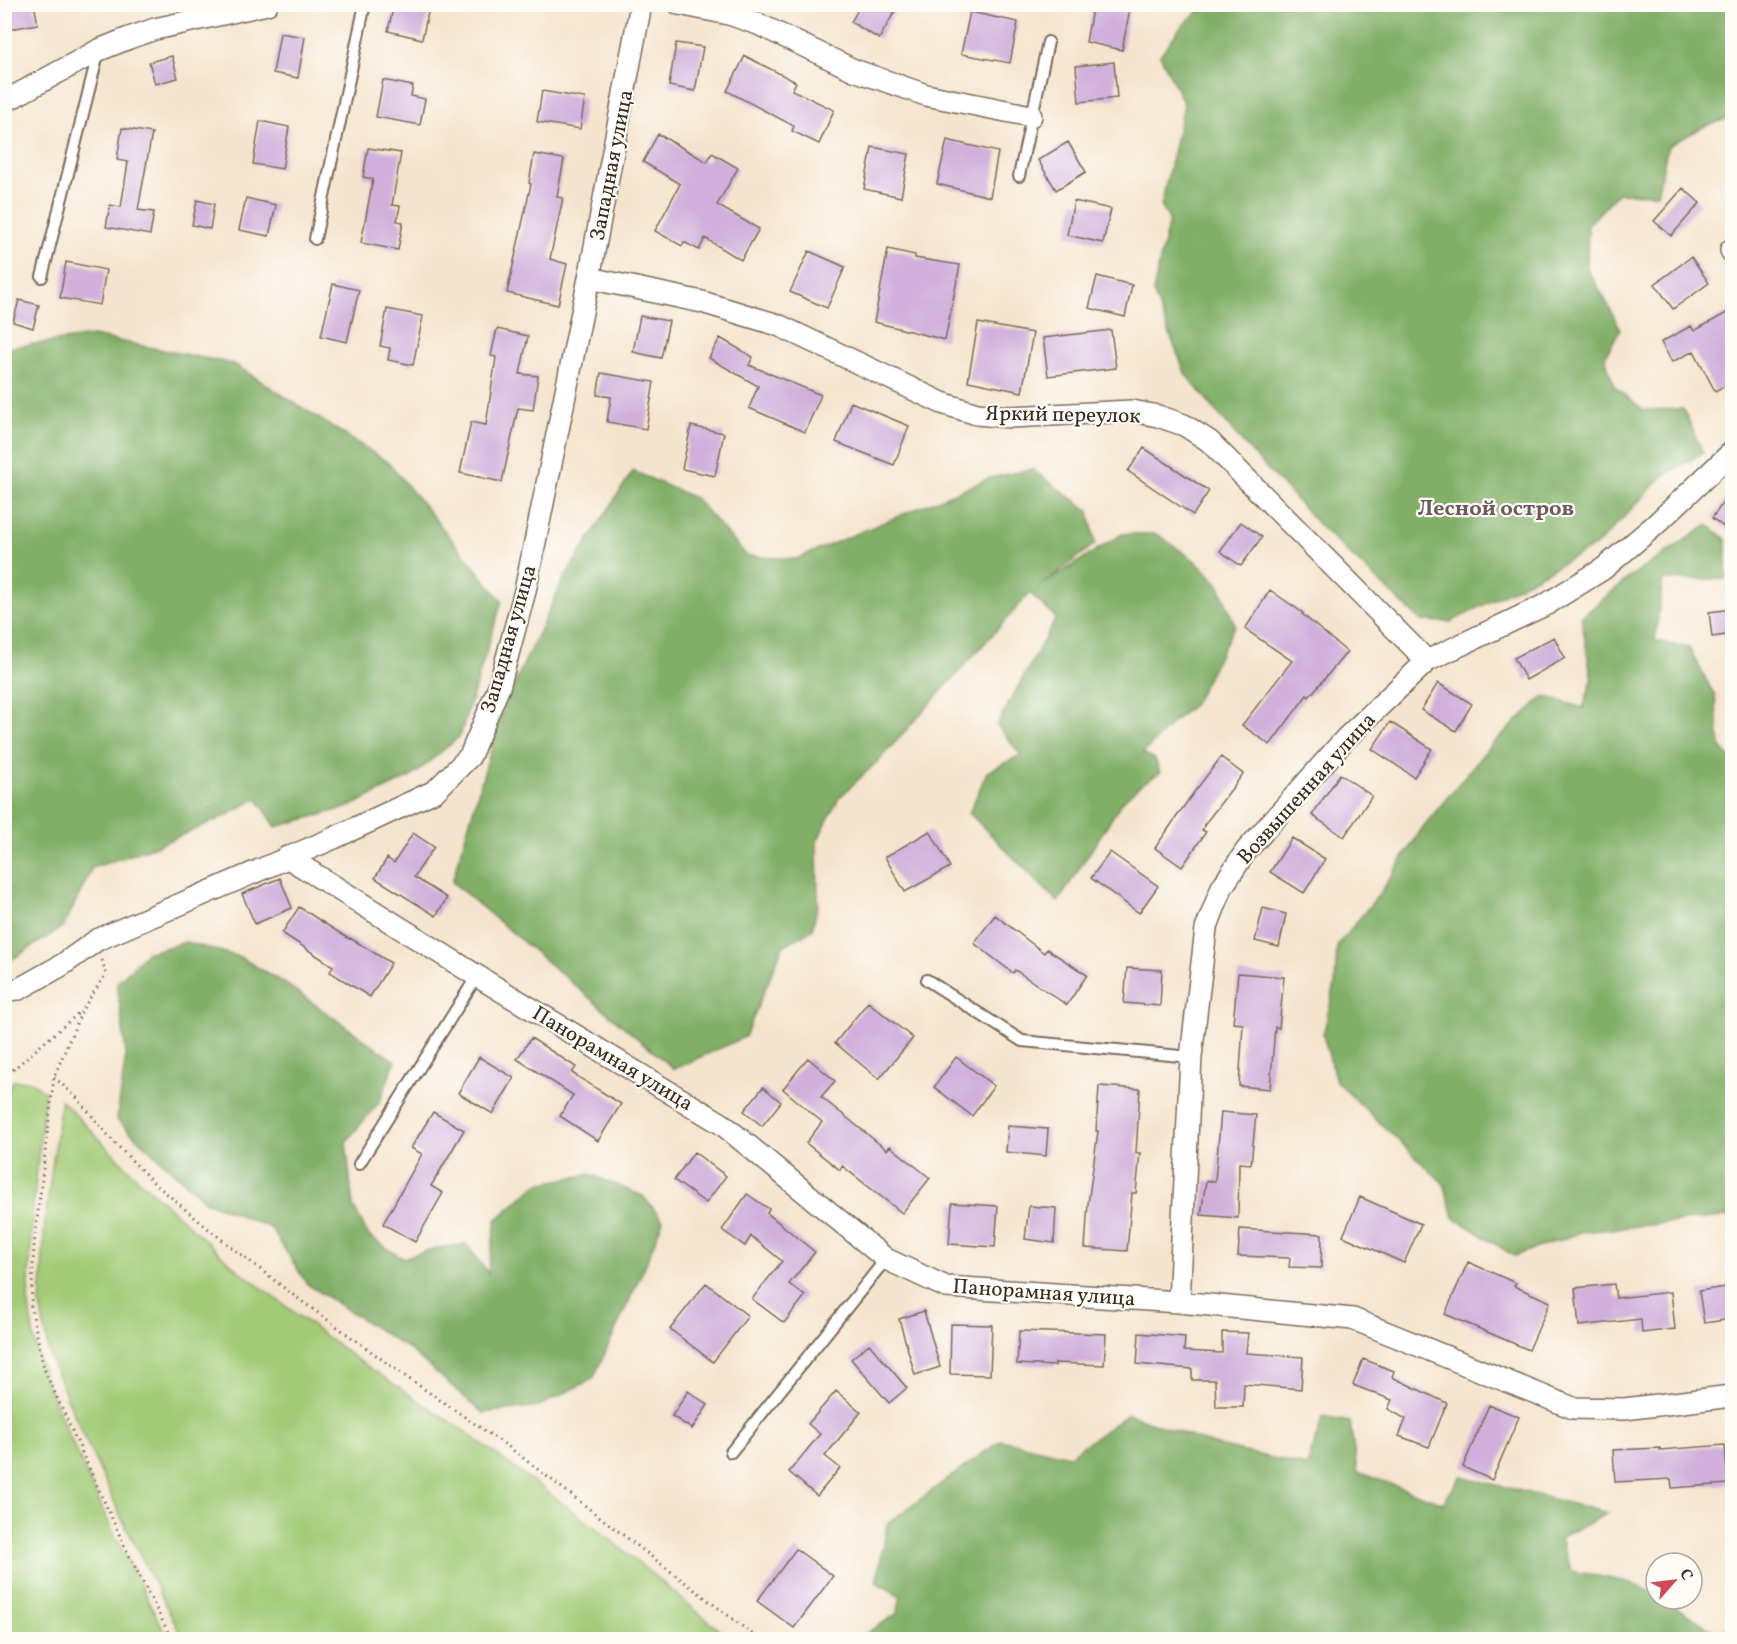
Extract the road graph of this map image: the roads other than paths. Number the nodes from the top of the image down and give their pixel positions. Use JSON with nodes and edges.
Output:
{"nodes":[{"id":1,"x":267,"y":4,"type":"edge"},
{"id":2,"x":364,"y":4,"type":"edge"},
{"id":3,"x":641,"y":4,"type":"edge"},
{"id":4,"x":680,"y":4,"type":"edge"},
{"id":5,"x":1048,"y":42,"type":"dead end"},
{"id":6,"x":99,"y":50,"type":"junction"},
{"id":7,"x":4,"y":102,"type":"edge"},
{"id":8,"x":1031,"y":116,"type":"junction"},
{"id":9,"x":1019,"y":176,"type":"dead end"},
{"id":10,"x":315,"y":239,"type":"dead end"},
{"id":11,"x":42,"y":277,"type":"dead end"},
{"id":12,"x":589,"y":278,"type":"junction"},
{"id":13,"x":1732,"y":452,"type":"edge"},
{"id":14,"x":1427,"y":661,"type":"junction"},
{"id":15,"x":287,"y":857,"type":"junction"},
{"id":16,"x":477,"y":976,"type":"junction"},
{"id":17,"x":927,"y":980,"type":"dead end"},
{"id":18,"x":4,"y":990,"type":"edge"},
{"id":19,"x":1191,"y":1057,"type":"junction"},
{"id":20,"x":359,"y":1164,"type":"dead end"},
{"id":21,"x":886,"y":1259,"type":"junction"},
{"id":22,"x":1179,"y":1302,"type":"junction"},
{"id":23,"x":1732,"y":1396,"type":"edge"},
{"id":24,"x":731,"y":1452,"type":"dead end"}],
"edges":[{"from":1,"to":6,"type":"street"},
{"from":2,"to":10,"type":"lane"},
{"from":3,"to":12,"type":"street","name":"Западная улица"},
{"from":4,"to":8,"type":"street"},
{"from":5,"to":8,"type":"lane"},
{"from":6,"to":7,"type":"street"},
{"from":6,"to":11,"type":"lane"},
{"from":8,"to":9,"type":"lane"},
{"from":12,"to":14,"type":"street","name":"Яркий переулок"},
{"from":12,"to":15,"type":"street","name":"Западная улица"},
{"from":13,"to":14,"type":"street","name":"Возвышенная улица"},
{"from":14,"to":19,"type":"street","name":"Возвышенная улица"},
{"from":15,"to":16,"type":"street","name":"Панорамная улица"},
{"from":15,"to":18,"type":"street","name":"Западная улица"},
{"from":16,"to":20,"type":"lane"},
{"from":16,"to":21,"type":"street","name":"Панорамная улица"},
{"from":17,"to":19,"type":"lane"},
{"from":19,"to":22,"type":"street","name":"Возвышенная улица"},
{"from":21,"to":22,"type":"street","name":"Панорамная улица"},
{"from":21,"to":24,"type":"lane"},
{"from":22,"to":23,"type":"street","name":"Панорамная улица"}]}
